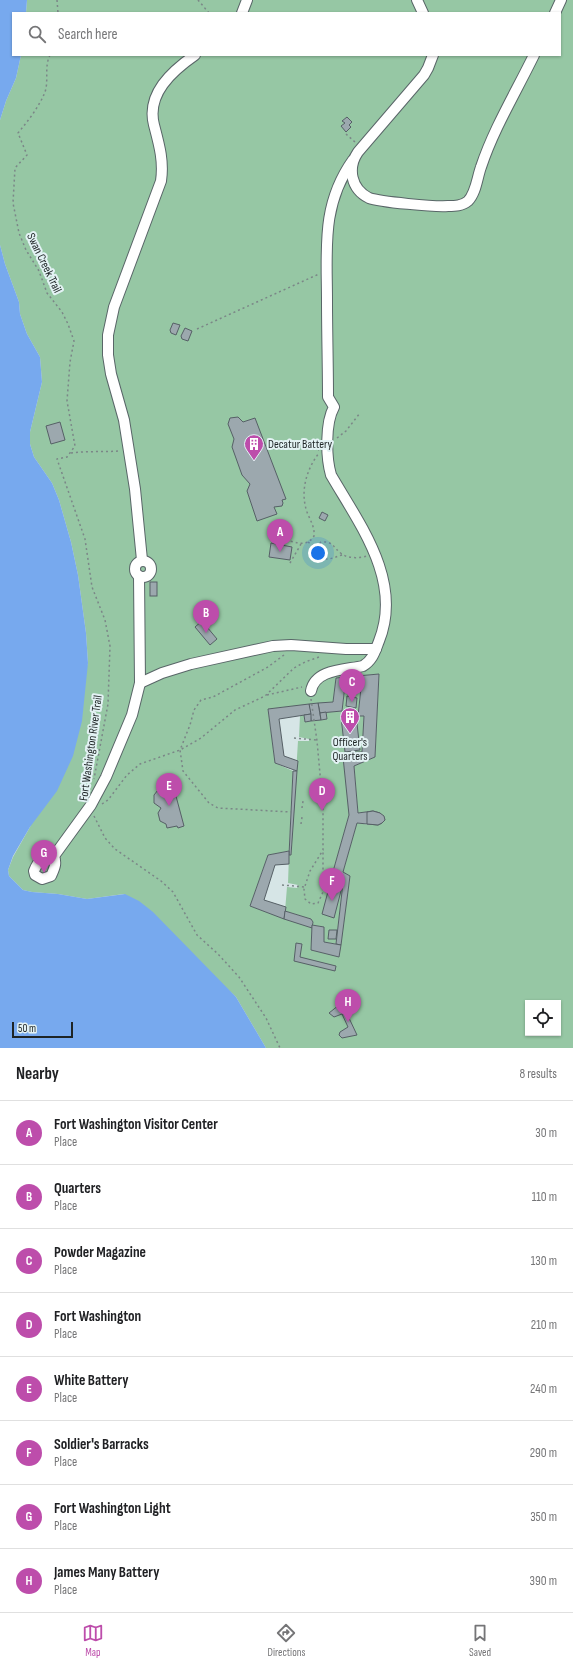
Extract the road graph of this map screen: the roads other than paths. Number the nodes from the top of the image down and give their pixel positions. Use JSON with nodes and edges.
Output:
{"nodes":[{"id":1,"x":247,"y":0,"type":"edge"},
{"id":2,"x":417,"y":0,"type":"edge"},
{"id":3,"x":561,"y":0,"type":"edge"},
{"id":4,"x":242,"y":12,"type":"edge"},
{"id":5,"x":423,"y":12,"type":"edge"},
{"id":6,"x":555,"y":12,"type":"edge"},
{"id":7,"x":194,"y":56,"type":"edge"},
{"id":8,"x":433,"y":56,"type":"edge"},
{"id":9,"x":534,"y":56,"type":"edge"},
{"id":10,"x":354,"y":160,"type":"junction"},
{"id":11,"x":376,"y":649,"type":"junction"},
{"id":12,"x":140,"y":683,"type":"junction"},
{"id":13,"x":311,"y":689,"type":"road end"},
{"id":14,"x":54,"y":856,"type":"dead end"}],
"edges":[{"from":1,"to":4,"type":"lane"},
{"from":2,"to":5,"type":"lane"},
{"from":3,"to":6,"type":"lane"},
{"from":7,"to":12,"type":"lane"},
{"from":8,"to":10,"type":"lane"},
{"from":9,"to":10,"type":"lane"},
{"from":10,"to":11,"type":"lane"},
{"from":11,"to":12,"type":"lane"},
{"from":11,"to":13,"type":"lane"},
{"from":12,"to":14,"type":"lane"}]}
